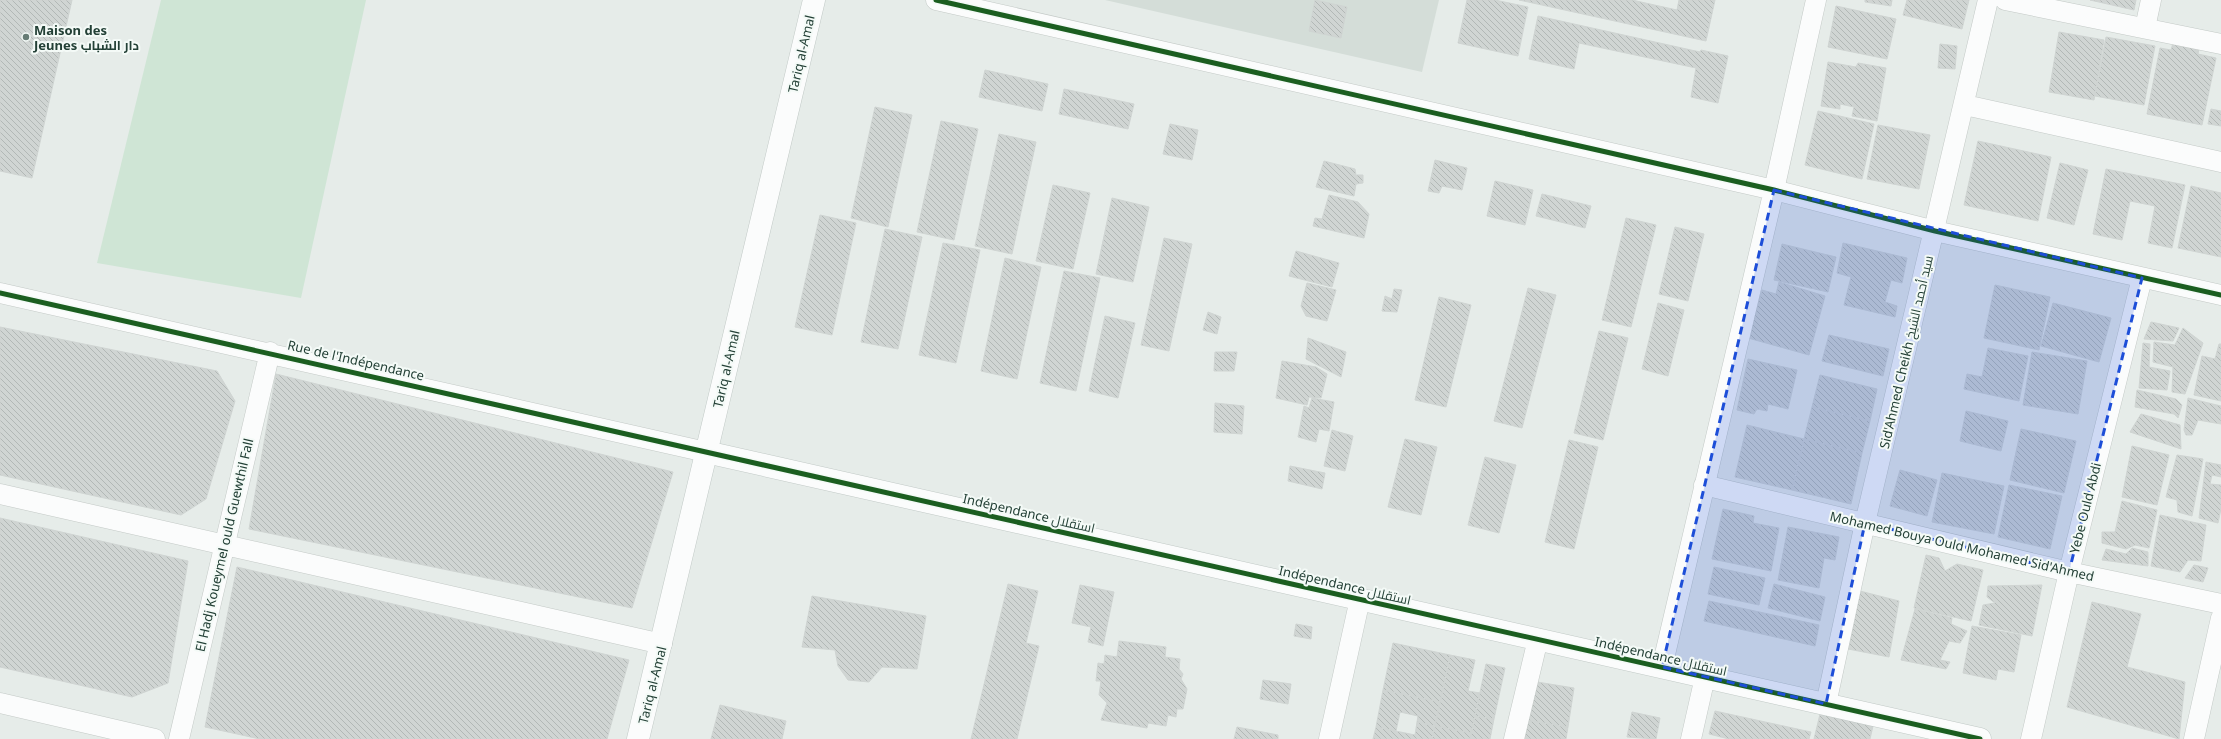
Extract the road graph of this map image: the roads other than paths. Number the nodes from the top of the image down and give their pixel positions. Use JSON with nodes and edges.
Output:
{"nodes":[{"id":1,"x":814,"y":0,"type":"edge"},
{"id":2,"x":936,"y":0,"type":"edge"},
{"id":3,"x":1816,"y":0,"type":"edge"},
{"id":4,"x":1988,"y":0,"type":"edge"},
{"id":5,"x":2005,"y":0,"type":"edge"},
{"id":6,"x":2151,"y":0,"type":"edge"},
{"id":7,"x":2145,"y":28,"type":"junction"},
{"id":8,"x":2221,"y":44,"type":"edge"},
{"id":9,"x":1965,"y":104,"type":"junction"},
{"id":10,"x":2221,"y":162,"type":"edge"},
{"id":11,"x":1774,"y":190,"type":"junction"},
{"id":12,"x":1935,"y":231,"type":"junction"},
{"id":13,"x":2142,"y":278,"type":"junction"},
{"id":14,"x":0,"y":293,"type":"edge"},
{"id":15,"x":2221,"y":295,"type":"edge"},
{"id":16,"x":270,"y":352,"type":"junction"},
{"id":17,"x":706,"y":452,"type":"junction"},
{"id":18,"x":1704,"y":485,"type":"junction"},
{"id":19,"x":0,"y":494,"type":"edge"},
{"id":20,"x":1865,"y":523,"type":"junction"},
{"id":21,"x":224,"y":545,"type":"junction"},
{"id":22,"x":2069,"y":572,"type":"junction"},
{"id":23,"x":1360,"y":599,"type":"junction"},
{"id":24,"x":2221,"y":604,"type":"edge"},
{"id":25,"x":2221,"y":618,"type":"edge"},
{"id":26,"x":1538,"y":639,"type":"junction"},
{"id":27,"x":662,"y":644,"type":"junction"},
{"id":28,"x":1662,"y":667,"type":"junction"},
{"id":29,"x":1704,"y":677,"type":"junction"},
{"id":30,"x":0,"y":704,"type":"edge"},
{"id":31,"x":1826,"y":704,"type":"junction"},
{"id":32,"x":156,"y":739,"type":"edge"},
{"id":33,"x":179,"y":739,"type":"edge"},
{"id":34,"x":638,"y":739,"type":"edge"},
{"id":35,"x":1329,"y":739,"type":"edge"},
{"id":36,"x":1514,"y":739,"type":"edge"},
{"id":37,"x":1691,"y":739,"type":"edge"},
{"id":38,"x":1980,"y":739,"type":"edge"},
{"id":39,"x":2031,"y":739,"type":"edge"},
{"id":40,"x":2194,"y":739,"type":"edge"}],
"edges":[{"from":1,"to":17,"type":"street","name":"Tariq al-Amal"},
{"from":2,"to":11,"type":"street"},
{"from":3,"to":11,"type":"street"},
{"from":4,"to":9,"type":"street","name":"Sid'Ahmed Cheikh سيد أحمد الشيخ"},
{"from":5,"to":7,"type":"street"},
{"from":6,"to":7,"type":"street"},
{"from":7,"to":8,"type":"street"},
{"from":9,"to":10,"type":"street"},
{"from":9,"to":12,"type":"street","name":"Sid'Ahmed Cheikh سيد أحمد الشيخ"},
{"from":11,"to":12,"type":"street"},
{"from":11,"to":18,"type":"street"},
{"from":12,"to":13,"type":"street"},
{"from":12,"to":20,"type":"street","name":"Sid'Ahmed Cheikh سيد أحمد الشيخ"},
{"from":13,"to":15,"type":"street"},
{"from":13,"to":22,"type":"street","name":"Yebe Ould Abdi"},
{"from":14,"to":16,"type":"street","name":"Rue de l'Indépendance"},
{"from":16,"to":17,"type":"street","name":"Rue de l'Indépendance"},
{"from":16,"to":21,"type":"street","name":"El Hadj Koueymel ould Guewthil Fall"},
{"from":17,"to":23,"type":"street","name":"Indépendance استقلال"},
{"from":17,"to":27,"type":"street","name":"Tariq al-Amal"},
{"from":18,"to":20,"type":"street","name":"Mohamed Bouya Ould Mohamed Sid'Ahmed"},
{"from":18,"to":28,"type":"street"},
{"from":19,"to":21,"type":"street"},
{"from":20,"to":22,"type":"street","name":"Mohamed Bouya Ould Mohamed Sid'Ahmed"},
{"from":20,"to":31,"type":"street","name":"Sid'Ahmed Cheikh سيد أحمد الشيخ"},
{"from":21,"to":27,"type":"street"},
{"from":21,"to":33,"type":"street","name":"El Hadj Koueymel ould Guewthil Fall"},
{"from":22,"to":24,"type":"street","name":"Mohamed Bouya Ould Mohamed Sid'Ahmed"},
{"from":22,"to":39,"type":"street","name":"Yebe Ould Abdi"},
{"from":23,"to":26,"type":"street","name":"Indépendance استقلال"},
{"from":23,"to":35,"type":"street"},
{"from":25,"to":40,"type":"street"},
{"from":26,"to":28,"type":"street","name":"Indépendance استقلال"},
{"from":26,"to":36,"type":"street"},
{"from":27,"to":34,"type":"street","name":"Tariq al-Amal"},
{"from":28,"to":29,"type":"street","name":"Indépendance استقلال"},
{"from":29,"to":31,"type":"street","name":"Indépendance استقلال"},
{"from":29,"to":37,"type":"street"},
{"from":30,"to":32,"type":"street"},
{"from":31,"to":38,"type":"street","name":"Indépendance استقلال"}]}
